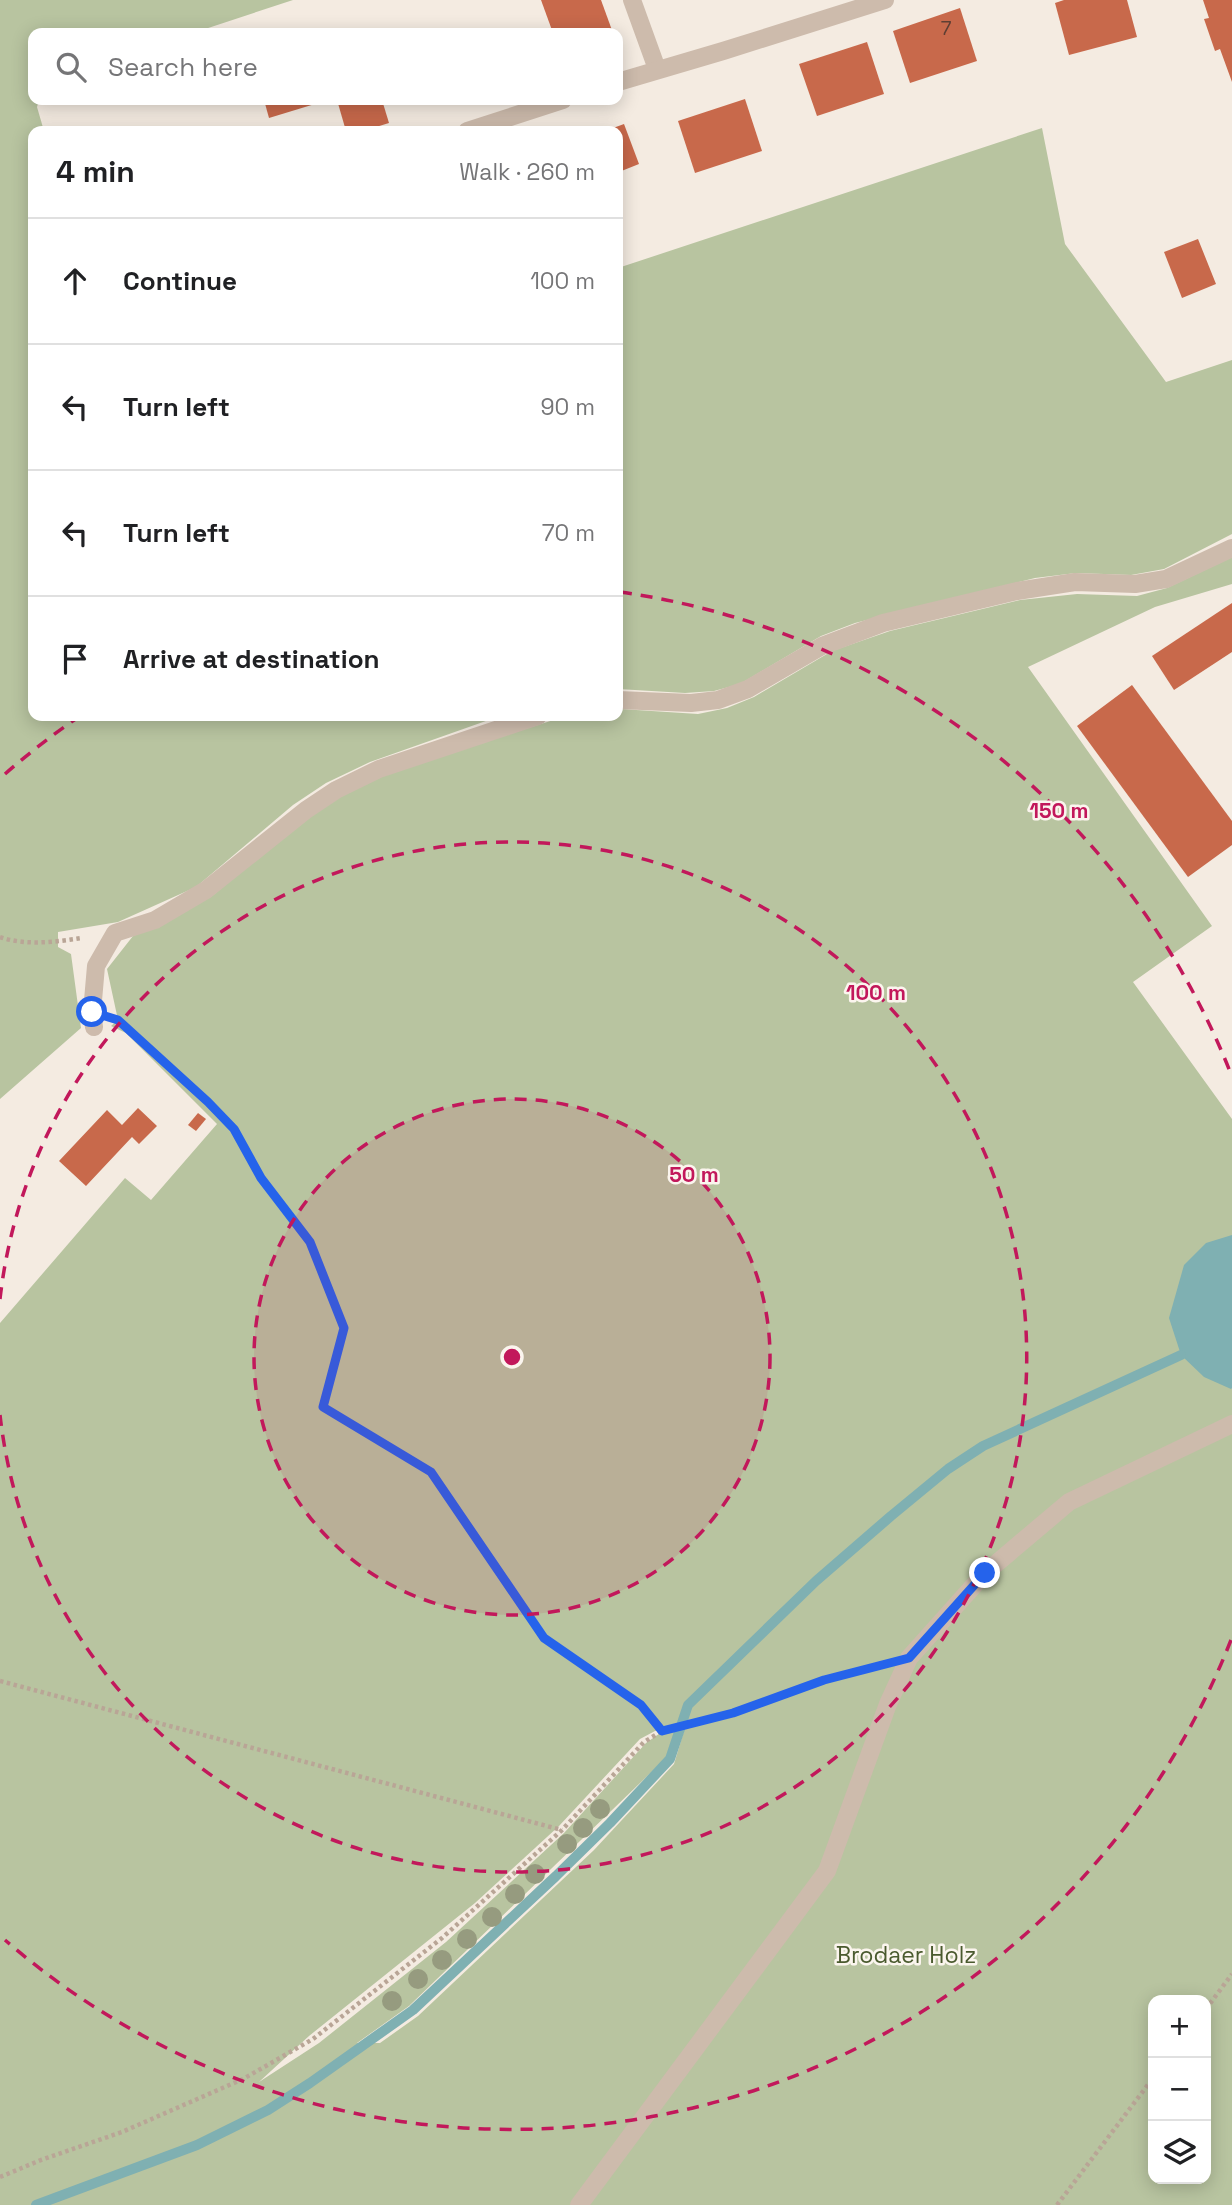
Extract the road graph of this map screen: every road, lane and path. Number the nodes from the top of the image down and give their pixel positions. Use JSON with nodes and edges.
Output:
{"nodes":[{"id":1,"x":632,"y":0,"type":"edge"},
{"id":2,"x":885,"y":0,"type":"edge"},
{"id":3,"x":657,"y":69,"type":"junction"},
{"id":4,"x":623,"y":80,"type":"edge"},
{"id":5,"x":548,"y":105,"type":"edge"},
{"id":6,"x":482,"y":126,"type":"edge"},
{"id":7,"x":1232,"y":548,"type":"edge"},
{"id":8,"x":623,"y":700,"type":"edge"},
{"id":9,"x":523,"y":721,"type":"edge"},
{"id":10,"x":115,"y":933,"type":"junction"},
{"id":11,"x":0,"y":937,"type":"edge"},
{"id":12,"x":10,"y":940,"type":"junction"},
{"id":13,"x":0,"y":942,"type":"edge"},
{"id":14,"x":93,"y":1019,"type":"joint"},
{"id":15,"x":1232,"y":1424,"type":"edge"},
{"id":16,"x":909,"y":1658,"type":"junction"},
{"id":17,"x":0,"y":1681,"type":"edge"},
{"id":18,"x":664,"y":1730,"type":"junction"},
{"id":19,"x":562,"y":1830,"type":"junction"},
{"id":20,"x":1232,"y":1974,"type":"edge"},
{"id":21,"x":1211,"y":2002,"type":"edge"},
{"id":22,"x":1148,"y":2085,"type":"edge"},
{"id":23,"x":0,"y":2178,"type":"edge"},
{"id":24,"x":579,"y":2205,"type":"edge"},
{"id":25,"x":1057,"y":2205,"type":"edge"}],
"edges":[{"from":1,"to":3,"type":"street"},
{"from":2,"to":3,"type":"street"},
{"from":3,"to":4,"type":"street"},
{"from":5,"to":6,"type":"street"},
{"from":7,"to":8,"type":"street"},
{"from":9,"to":10,"type":"street"},
{"from":10,"to":12,"type":"path"},
{"from":10,"to":14,"type":"street"},
{"from":11,"to":12,"type":"path"},
{"from":12,"to":13,"type":"path"},
{"from":14,"to":18,"type":"path"},
{"from":15,"to":16,"type":"street"},
{"from":16,"to":18,"type":"path"},
{"from":16,"to":24,"type":"street"},
{"from":17,"to":19,"type":"path"},
{"from":18,"to":19,"type":"path"},
{"from":19,"to":23,"type":"path"},
{"from":20,"to":21,"type":"path"},
{"from":22,"to":25,"type":"path"}]}
